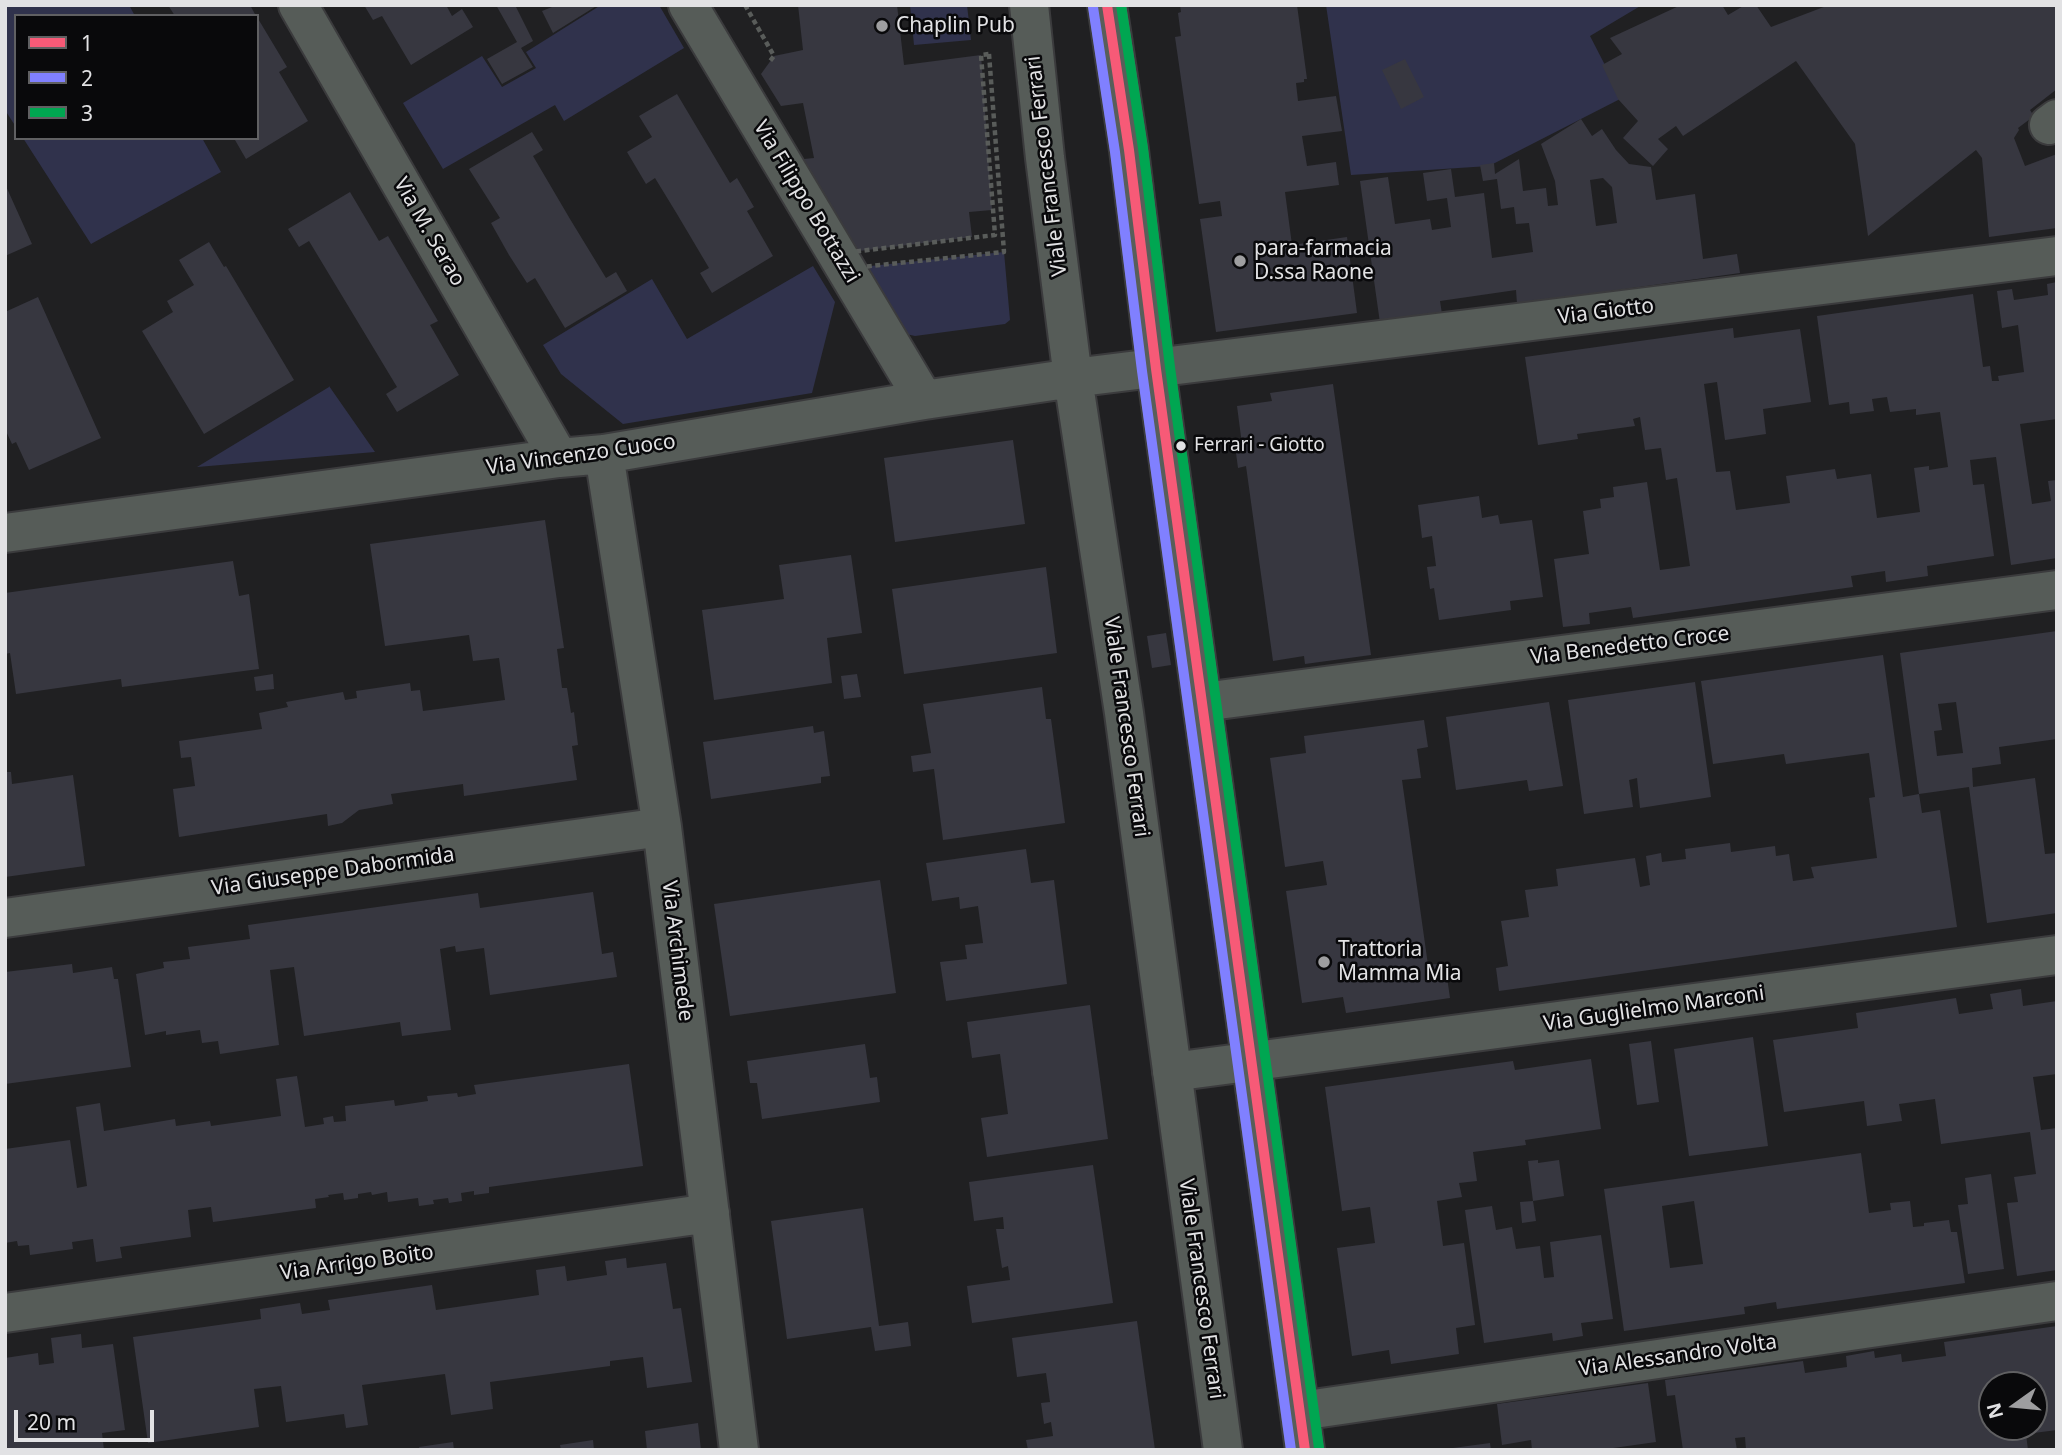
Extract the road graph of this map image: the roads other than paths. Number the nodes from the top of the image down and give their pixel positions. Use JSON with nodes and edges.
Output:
{"nodes":[{"id":1,"x":298,"y":5,"type":"edge"},
{"id":2,"x":688,"y":5,"type":"edge"},
{"id":3,"x":1029,"y":5,"type":"edge"},
{"id":4,"x":1107,"y":5,"type":"edge"},
{"id":5,"x":2057,"y":256,"type":"edge"},
{"id":6,"x":1156,"y":369,"type":"junction"},
{"id":7,"x":1073,"y":378,"type":"junction"},
{"id":8,"x":924,"y":400,"type":"junction"},
{"id":9,"x":604,"y":454,"type":"junction"},
{"id":10,"x":559,"y":458,"type":"junction"},
{"id":11,"x":5,"y":534,"type":"edge"},
{"id":12,"x":2057,"y":590,"type":"edge"},
{"id":13,"x":1203,"y":702,"type":"junction"},
{"id":14,"x":662,"y":827,"type":"junction"},
{"id":15,"x":5,"y":918,"type":"edge"},
{"id":16,"x":2057,"y":955,"type":"edge"},
{"id":17,"x":1251,"y":1063,"type":"junction"},
{"id":18,"x":1172,"y":1072,"type":"junction"},
{"id":19,"x":710,"y":1213,"type":"junction"},
{"id":20,"x":2057,"y":1301,"type":"edge"},
{"id":21,"x":5,"y":1313,"type":"edge"},
{"id":22,"x":1300,"y":1411,"type":"junction"},
{"id":23,"x":739,"y":1450,"type":"edge"},
{"id":24,"x":1223,"y":1450,"type":"edge"},
{"id":25,"x":1305,"y":1450,"type":"edge"}],
"edges":[{"from":1,"to":10,"type":"street","name":"Via M. Serao"},
{"from":2,"to":8,"type":"street","name":"Via Filippo Bottazzi"},
{"from":3,"to":7,"type":"street","name":"Viale Francesco Ferrari"},
{"from":4,"to":6,"type":"street"},
{"from":5,"to":6,"type":"street","name":"Via Giotto"},
{"from":6,"to":7,"type":"street","name":"Via Vincenzo Cuoco"},
{"from":6,"to":13,"type":"street"},
{"from":7,"to":8,"type":"street","name":"Via Vincenzo Cuoco"},
{"from":7,"to":18,"type":"street","name":"Viale Francesco Ferrari"},
{"from":8,"to":9,"type":"street","name":"Via Vincenzo Cuoco"},
{"from":9,"to":10,"type":"street","name":"Via Vincenzo Cuoco"},
{"from":9,"to":14,"type":"street","name":"Via Archimede"},
{"from":10,"to":11,"type":"street","name":"Via Vincenzo Cuoco"},
{"from":12,"to":13,"type":"street","name":"Via Benedetto Croce"},
{"from":13,"to":17,"type":"street"},
{"from":14,"to":15,"type":"street","name":"Via Giuseppe Dabormida"},
{"from":14,"to":19,"type":"street","name":"Via Archimede"},
{"from":16,"to":17,"type":"street","name":"Via Guglielmo Marconi"},
{"from":17,"to":18,"type":"street","name":"Via Guglielmo Marconi"},
{"from":17,"to":22,"type":"street"},
{"from":18,"to":24,"type":"street","name":"Viale Francesco Ferrari"},
{"from":19,"to":21,"type":"street","name":"Via Arrigo Boito"},
{"from":19,"to":23,"type":"street","name":"Via Archimede"},
{"from":20,"to":22,"type":"street","name":"Via Alessandro Volta"},
{"from":22,"to":25,"type":"street"}]}
